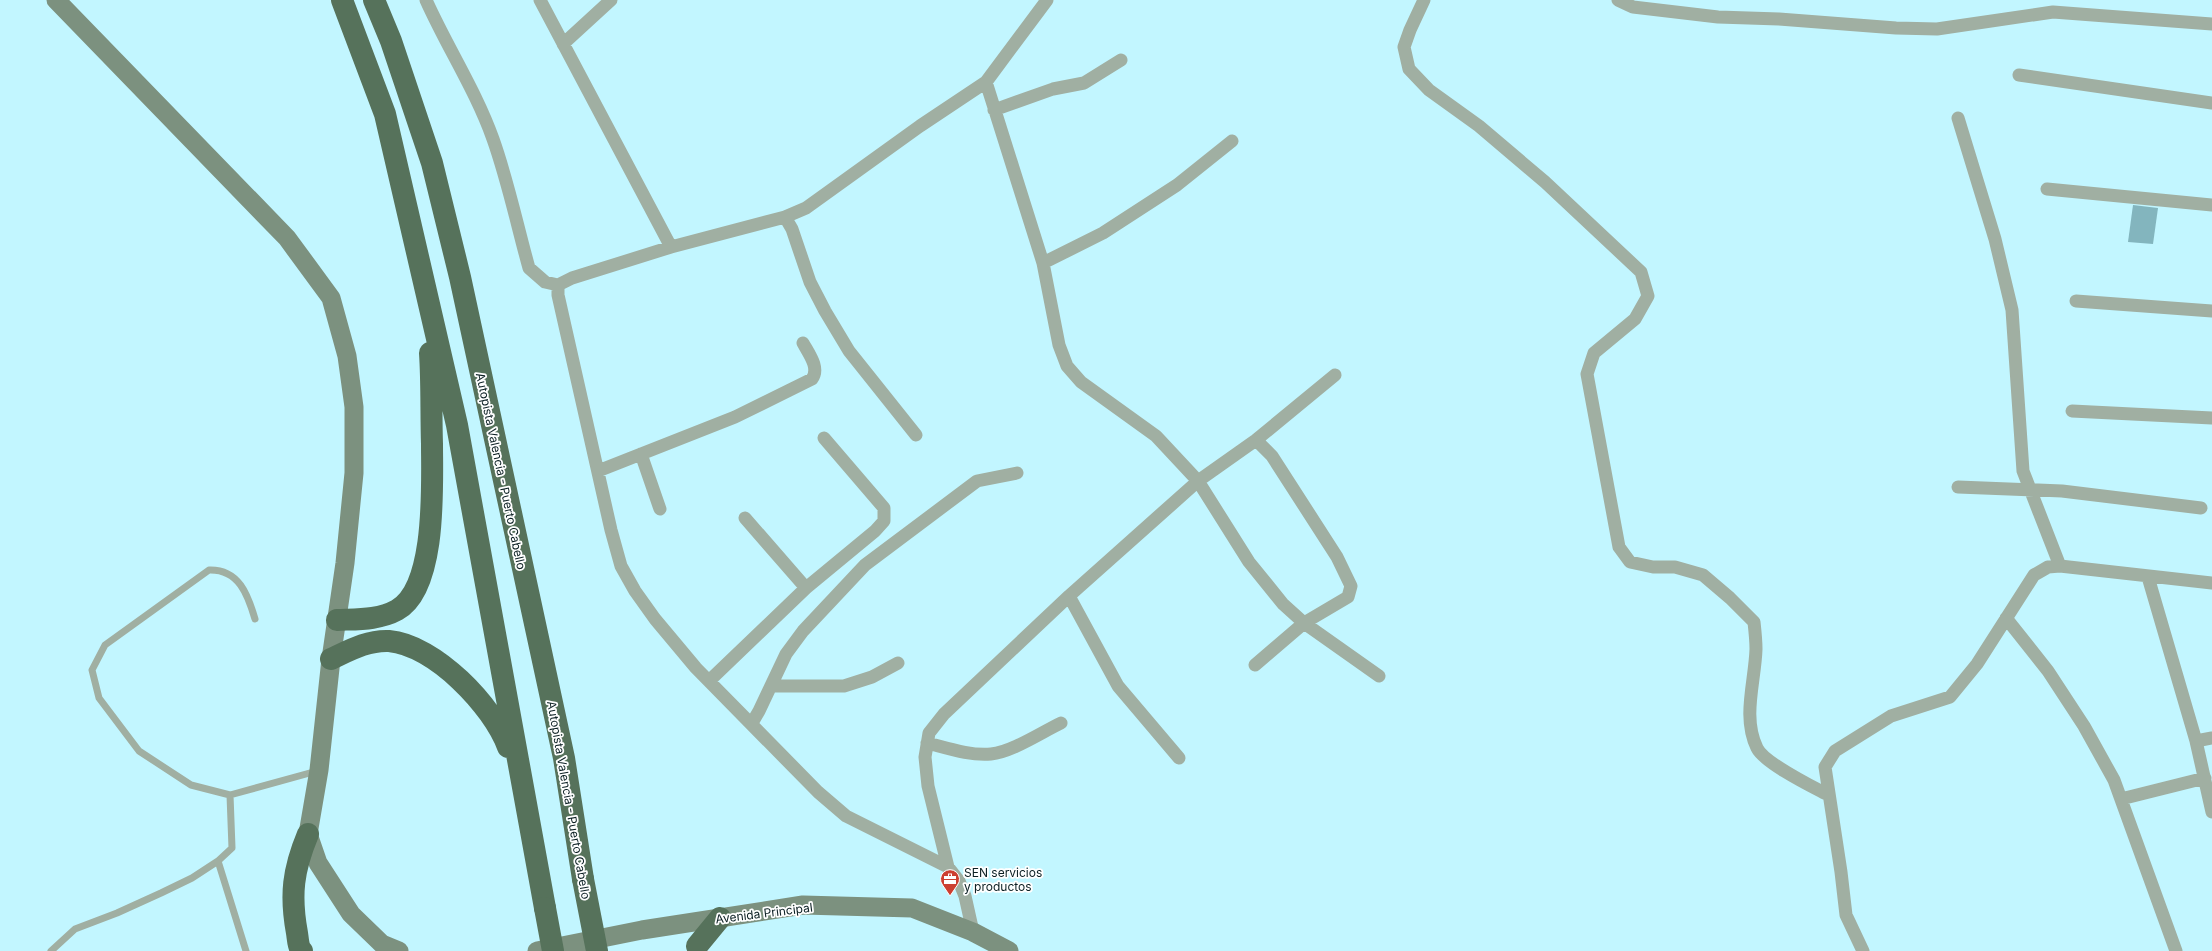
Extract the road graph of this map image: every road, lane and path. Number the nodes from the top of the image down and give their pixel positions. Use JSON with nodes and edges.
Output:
{"nodes":[{"id":1,"x":56,"y":0,"type":"edge"},
{"id":2,"x":342,"y":0,"type":"edge"},
{"id":3,"x":374,"y":0,"type":"edge"},
{"id":4,"x":426,"y":0,"type":"edge"},
{"id":5,"x":540,"y":0,"type":"edge"},
{"id":6,"x":611,"y":0,"type":"edge"},
{"id":7,"x":1047,"y":0,"type":"edge"},
{"id":8,"x":1424,"y":0,"type":"edge"},
{"id":9,"x":1618,"y":0,"type":"edge"},
{"id":10,"x":2054,"y":6,"type":"edge"},
{"id":11,"x":2212,"y":24,"type":"edge"},
{"id":12,"x":563,"y":44,"type":"junction"},
{"id":13,"x":1122,"y":60,"type":"dead end"},
{"id":14,"x":2019,"y":75,"type":"dead end"},
{"id":15,"x":986,"y":82,"type":"junction"},
{"id":16,"x":2212,"y":103,"type":"edge"},
{"id":17,"x":994,"y":110,"type":"junction"},
{"id":18,"x":1958,"y":118,"type":"dead end"},
{"id":19,"x":1232,"y":140,"type":"dead end"},
{"id":20,"x":2047,"y":189,"type":"dead end"},
{"id":21,"x":2212,"y":205,"type":"edge"},
{"id":22,"x":785,"y":217,"type":"junction"},
{"id":23,"x":671,"y":247,"type":"junction"},
{"id":24,"x":1043,"y":263,"type":"junction"},
{"id":25,"x":558,"y":285,"type":"junction"},
{"id":26,"x":2076,"y":301,"type":"dead end"},
{"id":27,"x":429,"y":304,"type":"junction"},
{"id":28,"x":2212,"y":311,"type":"edge"},
{"id":29,"x":803,"y":343,"type":"dead end"},
{"id":30,"x":1335,"y":375,"type":"dead end"},
{"id":31,"x":2072,"y":411,"type":"dead end"},
{"id":32,"x":2212,"y":418,"type":"edge"},
{"id":33,"x":916,"y":435,"type":"dead end"},
{"id":34,"x":824,"y":438,"type":"dead end"},
{"id":35,"x":1256,"y":440,"type":"junction"},
{"id":36,"x":641,"y":454,"type":"junction"},
{"id":37,"x":598,"y":471,"type":"junction"},
{"id":38,"x":1017,"y":473,"type":"dead end"},
{"id":39,"x":1198,"y":481,"type":"junction"},
{"id":40,"x":1958,"y":487,"type":"dead end"},
{"id":41,"x":2028,"y":488,"type":"junction"},
{"id":42,"x":2201,"y":508,"type":"dead end"},
{"id":43,"x":660,"y":509,"type":"dead end"},
{"id":44,"x":745,"y":518,"type":"dead end"},
{"id":45,"x":2060,"y":566,"type":"junction"},
{"id":46,"x":2148,"y":577,"type":"junction"},
{"id":47,"x":2212,"y":583,"type":"edge"},
{"id":48,"x":806,"y":588,"type":"junction"},
{"id":49,"x":1069,"y":596,"type":"junction"},
{"id":50,"x":2006,"y":618,"type":"junction"},
{"id":51,"x":255,"y":620,"type":"dead end"},
{"id":52,"x":337,"y":620,"type":"junction"},
{"id":53,"x":1304,"y":623,"type":"junction"},
{"id":54,"x":331,"y":659,"type":"junction"},
{"id":55,"x":898,"y":663,"type":"dead end"},
{"id":56,"x":1255,"y":666,"type":"dead end"},
{"id":57,"x":1379,"y":676,"type":"dead end"},
{"id":58,"x":709,"y":681,"type":"junction"},
{"id":59,"x":772,"y":686,"type":"junction"},
{"id":60,"x":752,"y":723,"type":"junction"},
{"id":61,"x":1061,"y":723,"type":"dead end"},
{"id":62,"x":2212,"y":738,"type":"edge"},
{"id":63,"x":2196,"y":741,"type":"junction"},
{"id":64,"x":927,"y":743,"type":"junction"},
{"id":65,"x":1179,"y":758,"type":"dead end"},
{"id":66,"x":319,"y":770,"type":"junction"},
{"id":67,"x":2205,"y":778,"type":"junction"},
{"id":68,"x":523,"y":793,"type":"junction"},
{"id":69,"x":1828,"y":795,"type":"junction"},
{"id":70,"x":230,"y":796,"type":"junction"},
{"id":71,"x":2121,"y":798,"type":"junction"},
{"id":72,"x":2212,"y":812,"type":"edge"},
{"id":73,"x":308,"y":834,"type":"junction"},
{"id":74,"x":218,"y":861,"type":"junction"},
{"id":75,"x":948,"y":867,"type":"junction"},
{"id":76,"x":720,"y":918,"type":"junction"},
{"id":77,"x":699,"y":921,"type":"junction"},
{"id":78,"x":972,"y":932,"type":"junction"},
{"id":79,"x":697,"y":949,"type":"edge"},
{"id":80,"x":1007,"y":950,"type":"edge"},
{"id":81,"x":51,"y":951,"type":"edge"},
{"id":82,"x":246,"y":951,"type":"edge"},
{"id":83,"x":302,"y":951,"type":"edge"},
{"id":84,"x":399,"y":951,"type":"edge"},
{"id":85,"x":537,"y":951,"type":"edge"},
{"id":86,"x":553,"y":951,"type":"edge"},
{"id":87,"x":597,"y":951,"type":"edge"},
{"id":88,"x":1863,"y":951,"type":"edge"},
{"id":89,"x":2176,"y":951,"type":"edge"}],
"edges":[{"from":1,"to":52,"type":"main road"},
{"from":2,"to":27,"type":"highway"},
{"from":3,"to":87,"type":"highway","name":"Autopista Valencia - Puerto Cabello","bridge":true},
{"from":4,"to":25,"type":"street"},
{"from":5,"to":12,"type":"street"},
{"from":6,"to":12,"type":"street"},
{"from":7,"to":15,"type":"street"},
{"from":8,"to":69,"type":"street"},
{"from":9,"to":10,"type":"street"},
{"from":10,"to":11,"type":"street"},
{"from":12,"to":23,"type":"street"},
{"from":13,"to":17,"type":"street"},
{"from":14,"to":16,"type":"street"},
{"from":15,"to":17,"type":"street"},
{"from":15,"to":22,"type":"street"},
{"from":17,"to":24,"type":"street"},
{"from":18,"to":41,"type":"street"},
{"from":19,"to":24,"type":"street"},
{"from":20,"to":21,"type":"street"},
{"from":22,"to":23,"type":"street"},
{"from":22,"to":33,"type":"street"},
{"from":23,"to":25,"type":"street"},
{"from":24,"to":39,"type":"street"},
{"from":25,"to":37,"type":"street"},
{"from":26,"to":28,"type":"street"},
{"from":27,"to":52,"type":"highway"},
{"from":27,"to":68,"type":"highway"},
{"from":29,"to":36,"type":"street"},
{"from":30,"to":35,"type":"street"},
{"from":31,"to":32,"type":"street"},
{"from":34,"to":48,"type":"street"},
{"from":35,"to":39,"type":"street"},
{"from":35,"to":53,"type":"street"},
{"from":36,"to":37,"type":"street"},
{"from":36,"to":43,"type":"street"},
{"from":37,"to":58,"type":"street"},
{"from":38,"to":59,"type":"street"},
{"from":39,"to":49,"type":"street"},
{"from":39,"to":53,"type":"street"},
{"from":40,"to":41,"type":"street"},
{"from":41,"to":42,"type":"street"},
{"from":41,"to":45,"type":"street"},
{"from":44,"to":48,"type":"street"},
{"from":45,"to":46,"type":"street"},
{"from":45,"to":50,"type":"street"},
{"from":46,"to":47,"type":"street"},
{"from":46,"to":63,"type":"street"},
{"from":48,"to":58,"type":"street"},
{"from":49,"to":64,"type":"street"},
{"from":49,"to":65,"type":"street"},
{"from":50,"to":69,"type":"street"},
{"from":50,"to":71,"type":"street"},
{"from":51,"to":70,"type":"lane"},
{"from":52,"to":54,"type":"main road"},
{"from":53,"to":56,"type":"street"},
{"from":53,"to":57,"type":"street"},
{"from":54,"to":66,"type":"main road"},
{"from":54,"to":68,"type":"highway"},
{"from":55,"to":59,"type":"street"},
{"from":58,"to":60,"type":"street"},
{"from":59,"to":60,"type":"street"},
{"from":60,"to":75,"type":"street"},
{"from":61,"to":64,"type":"street"},
{"from":62,"to":63,"type":"street"},
{"from":63,"to":67,"type":"street"},
{"from":64,"to":75,"type":"street"},
{"from":66,"to":70,"type":"lane"},
{"from":66,"to":73,"type":"main road"},
{"from":67,"to":71,"type":"street"},
{"from":67,"to":72,"type":"street"},
{"from":68,"to":86,"type":"highway","bridge":true},
{"from":69,"to":88,"type":"street"},
{"from":70,"to":74,"type":"lane"},
{"from":71,"to":89,"type":"street"},
{"from":73,"to":83,"type":"highway"},
{"from":73,"to":84,"type":"main road"},
{"from":74,"to":81,"type":"lane"},
{"from":74,"to":82,"type":"lane"},
{"from":75,"to":78,"type":"street"},
{"from":76,"to":77,"type":"main road","name":"Avenida Principal"},
{"from":76,"to":78,"type":"main road","name":"Avenida Principal"},
{"from":76,"to":79,"type":"highway"},
{"from":77,"to":79,"type":"highway"},
{"from":77,"to":85,"type":"main road","name":"Avenida Principal"},
{"from":78,"to":80,"type":"main road","name":"Avenida Principal"}]}
